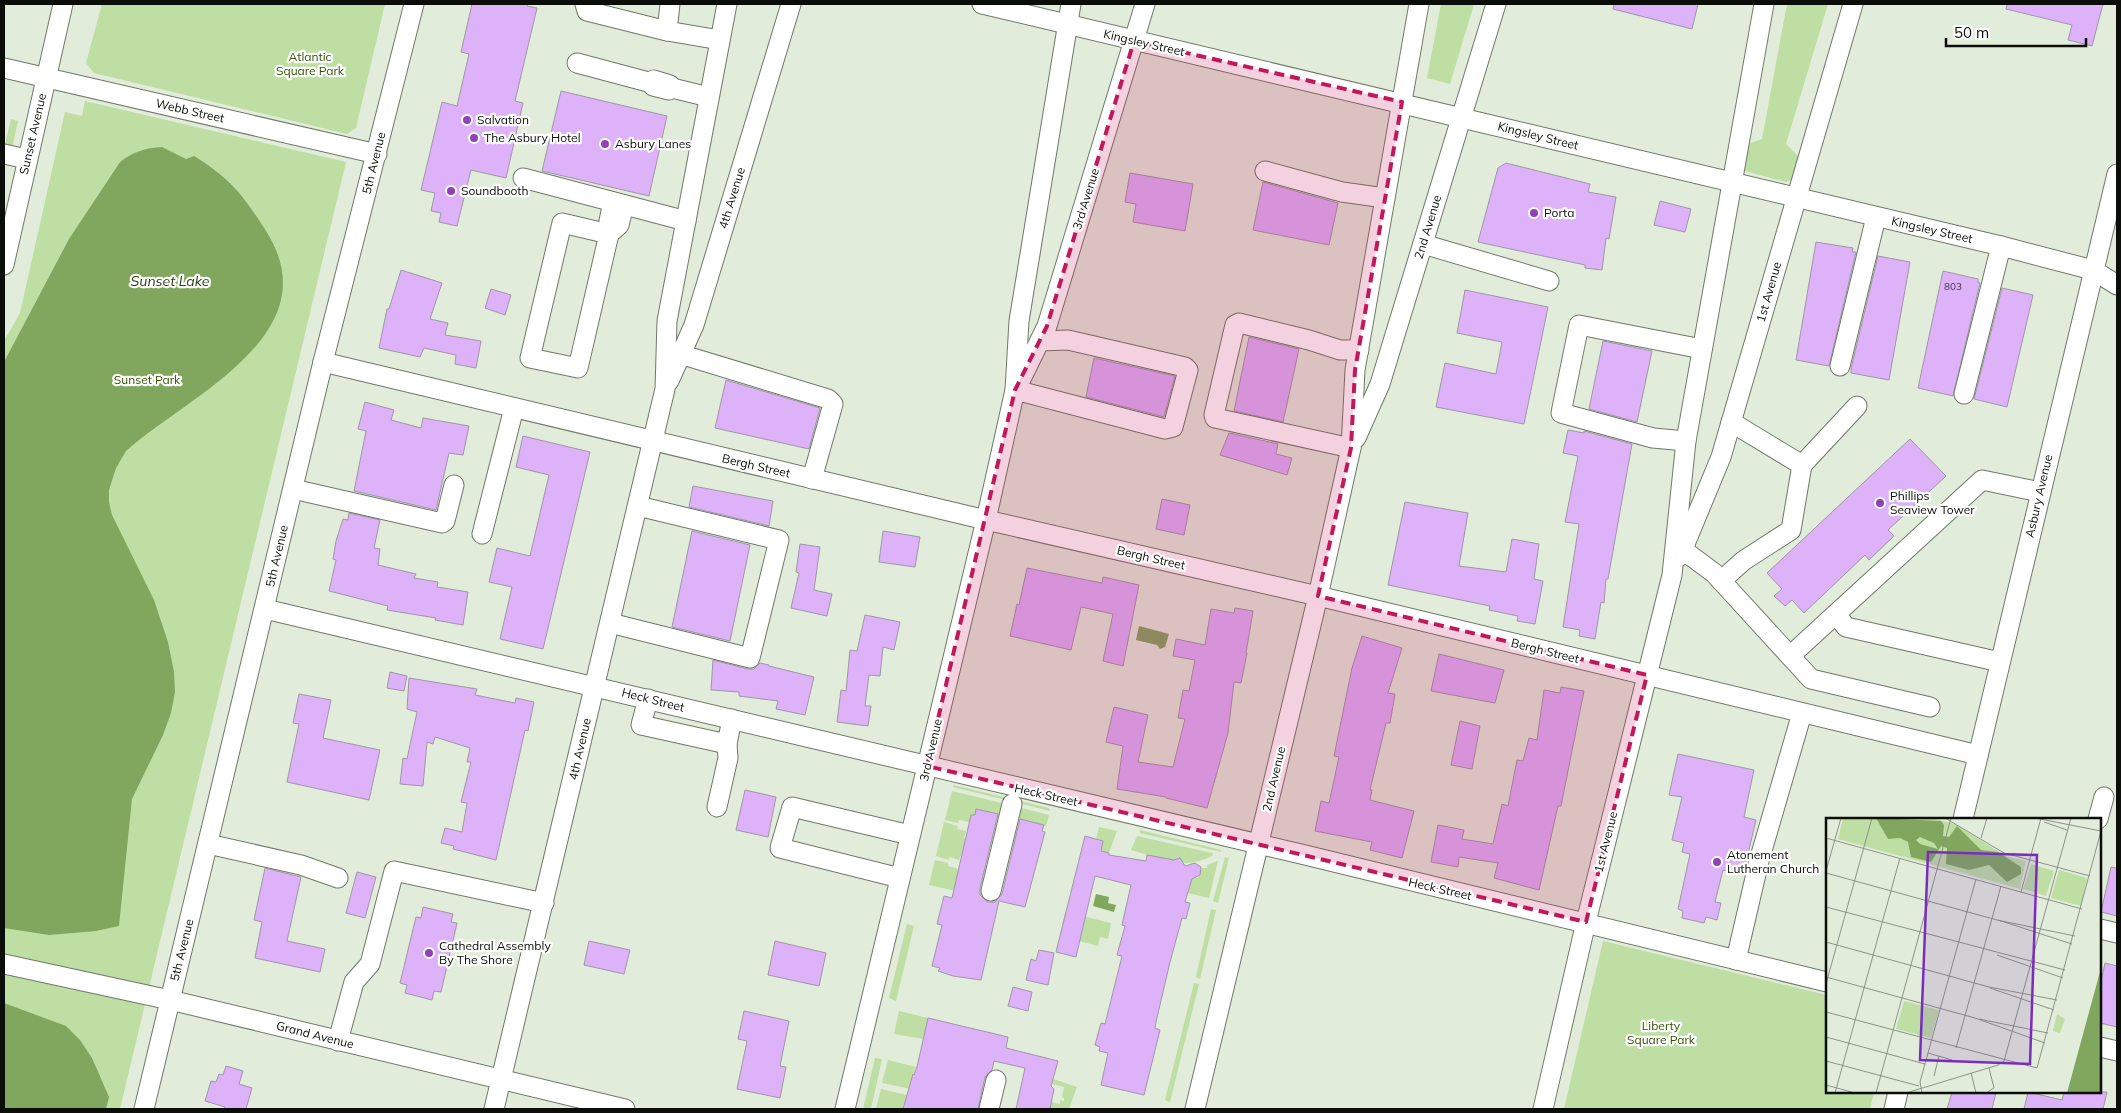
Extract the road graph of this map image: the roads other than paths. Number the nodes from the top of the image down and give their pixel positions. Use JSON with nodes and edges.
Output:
{"nodes":[{"id":1,"x":63,"y":4,"type":"edge"},
{"id":2,"x":414,"y":4,"type":"edge"},
{"id":3,"x":585,"y":4,"type":"edge"},
{"id":4,"x":670,"y":4,"type":"edge"},
{"id":5,"x":727,"y":4,"type":"edge"},
{"id":6,"x":790,"y":4,"type":"edge"},
{"id":7,"x":982,"y":4,"type":"edge"},
{"id":8,"x":1071,"y":4,"type":"edge"},
{"id":9,"x":1145,"y":4,"type":"edge"},
{"id":10,"x":1419,"y":4,"type":"edge"},
{"id":11,"x":1496,"y":4,"type":"edge"},
{"id":12,"x":1764,"y":4,"type":"edge"},
{"id":13,"x":1853,"y":4,"type":"edge"},
{"id":14,"x":1066,"y":24,"type":"junction"},
{"id":15,"x":667,"y":32,"type":"junction"},
{"id":16,"x":720,"y":40,"type":"junction"},
{"id":17,"x":1134,"y":41,"type":"junction"},
{"id":18,"x":577,"y":63,"type":"dead end"},
{"id":19,"x":4,"y":68,"type":"edge"},
{"id":20,"x":46,"y":78,"type":"junction"},
{"id":21,"x":709,"y":97,"type":"junction"},
{"id":22,"x":1402,"y":102,"type":"junction"},
{"id":23,"x":1461,"y":118,"type":"junction"},
{"id":24,"x":4,"y":154,"type":"edge"},
{"id":25,"x":377,"y":154,"type":"junction"},
{"id":26,"x":26,"y":159,"type":"junction"},
{"id":27,"x":1264,"y":171,"type":"dead end"},
{"id":28,"x":2117,"y":174,"type":"edge"},
{"id":29,"x":523,"y":178,"type":"dead end"},
{"id":30,"x":1731,"y":183,"type":"junction"},
{"id":31,"x":1385,"y":198,"type":"junction"},
{"id":32,"x":1797,"y":198,"type":"junction"},
{"id":33,"x":619,"y":203,"type":"junction"},
{"id":34,"x":1876,"y":217,"type":"junction"},
{"id":35,"x":686,"y":221,"type":"junction"},
{"id":36,"x":609,"y":234,"type":"junction"},
{"id":37,"x":1423,"y":244,"type":"junction"},
{"id":38,"x":2001,"y":246,"type":"junction"},
{"id":39,"x":4,"y":265,"type":"edge"},
{"id":40,"x":2094,"y":270,"type":"junction"},
{"id":41,"x":1549,"y":280,"type":"dead end"},
{"id":42,"x":2117,"y":285,"type":"edge"},
{"id":43,"x":1040,"y":341,"type":"junction"},
{"id":44,"x":1702,"y":349,"type":"junction"},
{"id":45,"x":1359,"y":350,"type":"junction"},
{"id":46,"x":674,"y":352,"type":"junction"},
{"id":47,"x":323,"y":362,"type":"junction"},
{"id":48,"x":1840,"y":366,"type":"dead end"},
{"id":49,"x":1015,"y":390,"type":"junction"},
{"id":50,"x":1964,"y":394,"type":"dead end"},
{"id":51,"x":1857,"y":406,"type":"dead end"},
{"id":52,"x":514,"y":408,"type":"junction"},
{"id":53,"x":1731,"y":422,"type":"junction"},
{"id":54,"x":653,"y":441,"type":"junction"},
{"id":55,"x":1686,"y":441,"type":"junction"},
{"id":56,"x":1351,"y":448,"type":"junction"},
{"id":57,"x":1802,"y":465,"type":"junction"},
{"id":58,"x":812,"y":479,"type":"junction"},
{"id":59,"x":454,"y":484,"type":"dead end"},
{"id":60,"x":293,"y":489,"type":"junction"},
{"id":61,"x":2040,"y":492,"type":"junction"},
{"id":62,"x":638,"y":506,"type":"junction"},
{"id":63,"x":986,"y":520,"type":"junction"},
{"id":64,"x":482,"y":534,"type":"dead end"},
{"id":65,"x":1683,"y":550,"type":"junction"},
{"id":66,"x":1672,"y":575,"type":"junction"},
{"id":67,"x":1721,"y":581,"type":"junction"},
{"id":68,"x":1318,"y":596,"type":"junction"},
{"id":69,"x":265,"y":609,"type":"junction"},
{"id":70,"x":1836,"y":614,"type":"junction"},
{"id":71,"x":610,"y":624,"type":"junction"},
{"id":72,"x":1790,"y":656,"type":"junction"},
{"id":73,"x":2000,"y":662,"type":"junction"},
{"id":74,"x":1647,"y":675,"type":"junction"},
{"id":75,"x":595,"y":686,"type":"junction"},
{"id":76,"x":648,"y":699,"type":"junction"},
{"id":77,"x":1930,"y":707,"type":"dead end"},
{"id":78,"x":1802,"y":713,"type":"junction"},
{"id":79,"x":732,"y":719,"type":"junction"},
{"id":80,"x":727,"y":744,"type":"junction"},
{"id":81,"x":1978,"y":755,"type":"junction"},
{"id":82,"x":927,"y":766,"type":"junction"},
{"id":83,"x":2104,"y":797,"type":"dead end"},
{"id":84,"x":1012,"y":804,"type":"dead end"},
{"id":85,"x":717,"y":807,"type":"dead end"},
{"id":86,"x":1963,"y":818,"type":"edge"},
{"id":87,"x":2098,"y":818,"type":"edge"},
{"id":88,"x":910,"y":835,"type":"junction"},
{"id":89,"x":208,"y":844,"type":"junction"},
{"id":90,"x":1258,"y":846,"type":"junction"},
{"id":91,"x":338,"y":878,"type":"dead end"},
{"id":92,"x":900,"y":878,"type":"junction"},
{"id":93,"x":991,"y":890,"type":"dead end"},
{"id":94,"x":544,"y":903,"type":"junction"},
{"id":95,"x":1586,"y":922,"type":"junction"},
{"id":96,"x":2101,"y":929,"type":"edge"},
{"id":97,"x":2117,"y":933,"type":"edge"},
{"id":98,"x":1736,"y":960,"type":"junction"},
{"id":99,"x":4,"y":964,"type":"edge"},
{"id":100,"x":1826,"y":982,"type":"edge"},
{"id":101,"x":170,"y":1000,"type":"junction"},
{"id":102,"x":338,"y":1041,"type":"junction"},
{"id":103,"x":2101,"y":1047,"type":"edge"},
{"id":104,"x":2117,"y":1052,"type":"edge"},
{"id":105,"x":501,"y":1080,"type":"junction"},
{"id":106,"x":996,"y":1080,"type":"dead end"},
{"id":107,"x":1898,"y":1093,"type":"edge"},
{"id":108,"x":144,"y":1109,"type":"edge"},
{"id":109,"x":494,"y":1109,"type":"edge"},
{"id":110,"x":625,"y":1109,"type":"edge"},
{"id":111,"x":845,"y":1109,"type":"edge"},
{"id":112,"x":989,"y":1109,"type":"edge"},
{"id":113,"x":1195,"y":1109,"type":"edge"},
{"id":114,"x":1543,"y":1109,"type":"edge"},
{"id":115,"x":1894,"y":1109,"type":"edge"}],
"edges":[{"from":1,"to":20,"type":"street","name":"Sunset Avenue"},
{"from":2,"to":25,"type":"street","name":"5th Avenue"},
{"from":3,"to":15,"type":"street"},
{"from":4,"to":15,"type":"street"},
{"from":5,"to":16,"type":"street","name":"4th Avenue"},
{"from":6,"to":46,"type":"street","name":"4th Avenue"},
{"from":7,"to":14,"type":"street","name":"Kingsley Street"},
{"from":8,"to":14,"type":"street","name":"3rd Avenue"},
{"from":9,"to":17,"type":"street","name":"3rd Avenue"},
{"from":10,"to":22,"type":"street","name":"2nd Avenue"},
{"from":11,"to":23,"type":"street","name":"2nd Avenue"},
{"from":12,"to":30,"type":"street","name":"1st Avenue"},
{"from":13,"to":32,"type":"street","name":"1st Avenue"},
{"from":14,"to":17,"type":"street","name":"Kingsley Street"},
{"from":14,"to":49,"type":"street","name":"3rd Avenue"},
{"from":15,"to":16,"type":"street"},
{"from":16,"to":21,"type":"street","name":"4th Avenue"},
{"from":17,"to":22,"type":"street","name":"Kingsley Street"},
{"from":17,"to":43,"type":"street","name":"3rd Avenue"},
{"from":18,"to":21,"type":"street"},
{"from":19,"to":20,"type":"street","name":"Webb Street"},
{"from":20,"to":25,"type":"street","name":"Webb Street"},
{"from":20,"to":26,"type":"street","name":"Sunset Avenue"},
{"from":21,"to":35,"type":"street","name":"4th Avenue"},
{"from":22,"to":23,"type":"street","name":"Kingsley Street"},
{"from":22,"to":31,"type":"street","name":"2nd Avenue"},
{"from":23,"to":30,"type":"street","name":"Kingsley Street"},
{"from":23,"to":37,"type":"street","name":"2nd Avenue"},
{"from":24,"to":26,"type":"street"},
{"from":25,"to":47,"type":"street","name":"5th Avenue"},
{"from":26,"to":39,"type":"street","name":"Sunset Avenue"},
{"from":27,"to":31,"type":"street"},
{"from":28,"to":40,"type":"street","name":"Asbury Avenue"},
{"from":29,"to":33,"type":"street"},
{"from":30,"to":32,"type":"street","name":"Kingsley Street"},
{"from":30,"to":44,"type":"street","name":"1st Avenue"},
{"from":31,"to":45,"type":"street","name":"2nd Avenue"},
{"from":32,"to":34,"type":"street","name":"Kingsley Street"},
{"from":32,"to":53,"type":"street","name":"1st Avenue"},
{"from":33,"to":35,"type":"street"},
{"from":33,"to":36,"type":"street"},
{"from":34,"to":38,"type":"street","name":"Kingsley Street"},
{"from":34,"to":48,"type":"street"},
{"from":35,"to":46,"type":"street","name":"4th Avenue"},
{"from":36,"to":36,"type":"street"},
{"from":37,"to":41,"type":"street"},
{"from":37,"to":56,"type":"street","name":"2nd Avenue"},
{"from":38,"to":40,"type":"street","name":"Kingsley Street"},
{"from":38,"to":50,"type":"street"},
{"from":40,"to":42,"type":"street","name":"Kingsley Street"},
{"from":40,"to":61,"type":"street","name":"Asbury Avenue"},
{"from":43,"to":49,"type":"street","name":"3rd Avenue"},
{"from":43,"to":49,"type":"street"},
{"from":44,"to":55,"type":"street","name":"1st Avenue"},
{"from":44,"to":55,"type":"street"},
{"from":45,"to":56,"type":"street","name":"2nd Avenue"},
{"from":45,"to":56,"type":"street"},
{"from":46,"to":54,"type":"street","name":"4th Avenue"},
{"from":46,"to":58,"type":"street"},
{"from":47,"to":52,"type":"street","name":"Bergh Street"},
{"from":47,"to":60,"type":"street","name":"5th Avenue"},
{"from":49,"to":63,"type":"street","name":"3rd Avenue"},
{"from":51,"to":57,"type":"street"},
{"from":52,"to":54,"type":"street","name":"Bergh Street"},
{"from":52,"to":64,"type":"street"},
{"from":53,"to":57,"type":"street"},
{"from":53,"to":65,"type":"street","name":"1st Avenue"},
{"from":54,"to":58,"type":"street","name":"Bergh Street"},
{"from":54,"to":62,"type":"street","name":"4th Avenue"},
{"from":55,"to":66,"type":"street","name":"1st Avenue"},
{"from":56,"to":68,"type":"street","name":"2nd Avenue"},
{"from":57,"to":67,"type":"street"},
{"from":58,"to":63,"type":"street","name":"Bergh Street"},
{"from":59,"to":60,"type":"street"},
{"from":60,"to":69,"type":"street","name":"5th Avenue"},
{"from":61,"to":70,"type":"street"},
{"from":61,"to":73,"type":"street","name":"Asbury Avenue"},
{"from":62,"to":71,"type":"street","name":"4th Avenue"},
{"from":62,"to":71,"type":"street"},
{"from":63,"to":68,"type":"street","name":"Bergh Street"},
{"from":63,"to":82,"type":"street","name":"3rd Avenue"},
{"from":65,"to":66,"type":"street","name":"1st Avenue"},
{"from":65,"to":67,"type":"street"},
{"from":66,"to":74,"type":"street","name":"1st Avenue"},
{"from":67,"to":72,"type":"street"},
{"from":68,"to":74,"type":"street","name":"Bergh Street"},
{"from":68,"to":90,"type":"street","name":"2nd Avenue"},
{"from":69,"to":75,"type":"street","name":"Heck Street"},
{"from":69,"to":89,"type":"street","name":"5th Avenue"},
{"from":70,"to":72,"type":"street"},
{"from":70,"to":73,"type":"street"},
{"from":71,"to":75,"type":"street","name":"4th Avenue"},
{"from":72,"to":77,"type":"street"},
{"from":73,"to":81,"type":"street","name":"Asbury Avenue"},
{"from":74,"to":78,"type":"street","name":"Bergh Street"},
{"from":74,"to":95,"type":"street","name":"1st Avenue"},
{"from":75,"to":76,"type":"street","name":"Heck Street"},
{"from":75,"to":94,"type":"street","name":"4th Avenue"},
{"from":76,"to":79,"type":"street","name":"Heck Street"},
{"from":76,"to":80,"type":"street"},
{"from":78,"to":81,"type":"street","name":"Bergh Street"},
{"from":78,"to":98,"type":"street"},
{"from":79,"to":80,"type":"street"},
{"from":79,"to":82,"type":"street","name":"Heck Street"},
{"from":80,"to":85,"type":"street"},
{"from":81,"to":86,"type":"street","name":"Asbury Avenue"},
{"from":82,"to":88,"type":"street","name":"3rd Avenue"},
{"from":82,"to":90,"type":"street","name":"Heck Street"},
{"from":83,"to":87,"type":"street"},
{"from":84,"to":93,"type":"street"},
{"from":88,"to":92,"type":"street","name":"3rd Avenue"},
{"from":88,"to":92,"type":"street"},
{"from":89,"to":91,"type":"street"},
{"from":89,"to":101,"type":"street","name":"5th Avenue"},
{"from":90,"to":95,"type":"street","name":"Heck Street"},
{"from":90,"to":113,"type":"street","name":"2nd Avenue"},
{"from":92,"to":111,"type":"street","name":"3rd Avenue"},
{"from":94,"to":102,"type":"street"},
{"from":94,"to":105,"type":"street","name":"4th Avenue"},
{"from":95,"to":98,"type":"street","name":"Heck Street"},
{"from":95,"to":114,"type":"street","name":"1st Avenue"},
{"from":96,"to":97,"type":"street"},
{"from":98,"to":100,"type":"street","name":"Heck Street"},
{"from":99,"to":101,"type":"street","name":"Grand Avenue"},
{"from":101,"to":102,"type":"street","name":"Grand Avenue"},
{"from":101,"to":108,"type":"street","name":"5th Avenue"},
{"from":102,"to":105,"type":"street","name":"Grand Avenue"},
{"from":103,"to":104,"type":"street"},
{"from":105,"to":109,"type":"street","name":"4th Avenue"},
{"from":105,"to":110,"type":"street","name":"Grand Avenue"},
{"from":106,"to":112,"type":"street"},
{"from":107,"to":115,"type":"street"}]}
